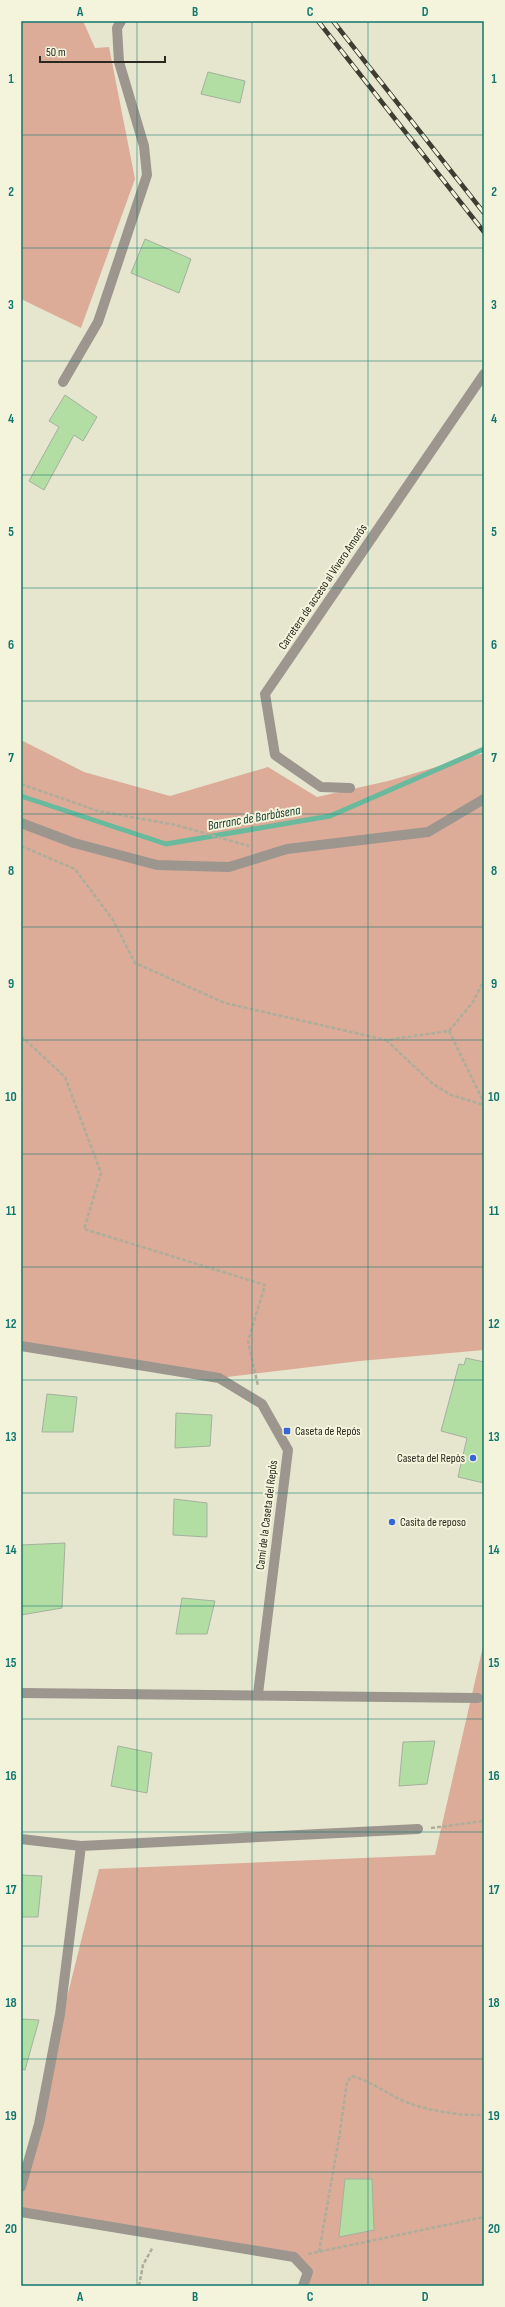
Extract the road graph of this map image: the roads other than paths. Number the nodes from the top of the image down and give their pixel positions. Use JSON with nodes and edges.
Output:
{"nodes":[{"id":1,"x":121,"y":21,"type":"edge"},
{"id":2,"x":484,"y":374,"type":"edge"},
{"id":3,"x":63,"y":382,"type":"dead end"},
{"id":4,"x":350,"y":788,"type":"dead end"},
{"id":5,"x":484,"y":799,"type":"edge"},
{"id":6,"x":21,"y":823,"type":"edge"},
{"id":7,"x":21,"y":1346,"type":"edge"},
{"id":8,"x":21,"y":1693,"type":"edge"},
{"id":9,"x":258,"y":1694,"type":"junction"},
{"id":10,"x":478,"y":1698,"type":"dead end"},
{"id":11,"x":418,"y":1829,"type":"road end"},
{"id":12,"x":21,"y":1839,"type":"edge"},
{"id":13,"x":81,"y":1846,"type":"junction"},
{"id":14,"x":21,"y":2186,"type":"edge"},
{"id":15,"x":21,"y":2212,"type":"edge"},
{"id":16,"x":303,"y":2286,"type":"edge"}],
"edges":[{"from":1,"to":3,"type":"street"},
{"from":2,"to":4,"type":"street","name":"Carretera de acceso al Vivero Amorós"},
{"from":5,"to":6,"type":"street"},
{"from":7,"to":9,"type":"street","name":"Camí de la Caseta del Repòs"},
{"from":8,"to":9,"type":"street"},
{"from":9,"to":10,"type":"street"},
{"from":11,"to":13,"type":"street"},
{"from":12,"to":13,"type":"street"},
{"from":13,"to":14,"type":"street"},
{"from":15,"to":16,"type":"street"}]}
